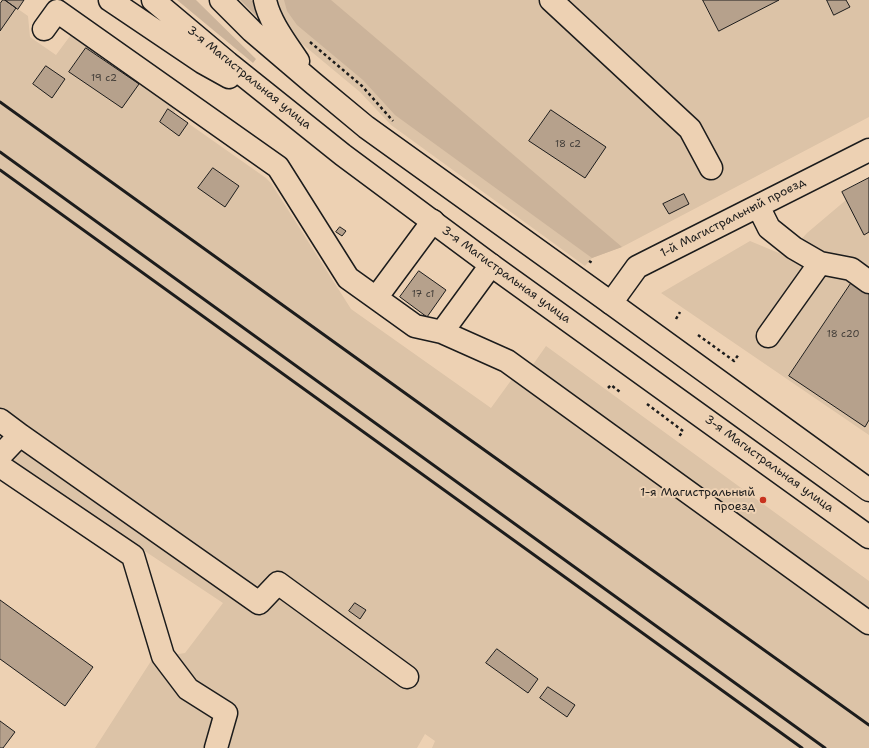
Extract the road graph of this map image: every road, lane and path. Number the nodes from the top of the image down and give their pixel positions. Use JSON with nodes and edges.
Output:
{"nodes":[{"id":1,"x":110,"y":0,"type":"edge"},
{"id":2,"x":153,"y":0,"type":"edge"},
{"id":3,"x":221,"y":0,"type":"edge"},
{"id":4,"x":265,"y":0,"type":"edge"},
{"id":5,"x":551,"y":0,"type":"edge"},
{"id":6,"x":44,"y":29,"type":"dead end"},
{"id":7,"x":306,"y":38,"type":"dead end"},
{"id":8,"x":313,"y":83,"type":"junction"},
{"id":9,"x":285,"y":109,"type":"junction"},
{"id":10,"x":398,"y":124,"type":"dead end"},
{"id":11,"x":869,"y":150,"type":"edge"},
{"id":12,"x":710,"y":168,"type":"dead end"},
{"id":13,"x":758,"y":206,"type":"junction"},
{"id":14,"x":433,"y":221,"type":"junction"},
{"id":15,"x":588,"y":260,"type":"dead end"},
{"id":16,"x":820,"y":263,"type":"junction"},
{"id":17,"x":594,"y":264,"type":"dead end"},
{"id":18,"x":491,"y":265,"type":"junction"},
{"id":19,"x":864,"y":272,"type":"edge"},
{"id":20,"x":376,"y":298,"type":"junction"},
{"id":21,"x":611,"y":303,"type":"junction"},
{"id":22,"x":680,"y":312,"type":"dead end"},
{"id":23,"x":676,"y":319,"type":"dead end"},
{"id":24,"x":442,"y":332,"type":"junction"},
{"id":25,"x":698,"y":335,"type":"dead end"},
{"id":26,"x":768,"y":336,"type":"dead end"},
{"id":27,"x":739,"y":354,"type":"dead end"},
{"id":28,"x":608,"y":388,"type":"dead end"},
{"id":29,"x":620,"y":392,"type":"dead end"},
{"id":30,"x":647,"y":404,"type":"dead end"},
{"id":31,"x":0,"y":420,"type":"edge"},
{"id":32,"x":20,"y":435,"type":"junction"},
{"id":33,"x":678,"y":438,"type":"dead end"},
{"id":34,"x":0,"y":456,"type":"edge"},
{"id":35,"x":0,"y":466,"type":"edge"},
{"id":36,"x":869,"y":490,"type":"edge"},
{"id":37,"x":869,"y":537,"type":"edge"},
{"id":38,"x":869,"y":623,"type":"edge"},
{"id":39,"x":407,"y":677,"type":"dead end"},
{"id":40,"x":216,"y":748,"type":"edge"}],
"edges":[{"from":1,"to":9,"type":"main road"},
{"from":2,"to":9,"type":"main road","name":"3-я Магистральная улица"},
{"from":3,"to":8,"type":"main road"},
{"from":4,"to":8,"type":"main road"},
{"from":5,"to":12,"type":"main road"},
{"from":6,"to":20,"type":"main road"},
{"from":7,"to":10,"type":"path"},
{"from":8,"to":21,"type":"main road"},
{"from":9,"to":14,"type":"main road","name":"3-я Магистральная улица"},
{"from":11,"to":13,"type":"main road","name":"1-й Магистральный проезд"},
{"from":13,"to":16,"type":"main road"},
{"from":13,"to":21,"type":"main road","name":"1-й Магистральный проезд"},
{"from":14,"to":18,"type":"main road","name":"3-я Магистральная улица"},
{"from":14,"to":20,"type":"main road"},
{"from":15,"to":17,"type":"path"},
{"from":16,"to":19,"type":"main road"},
{"from":16,"to":26,"type":"main road"},
{"from":18,"to":24,"type":"main road"},
{"from":18,"to":37,"type":"main road","name":"3-я Магистральная улица"},
{"from":20,"to":24,"type":"main road"},
{"from":21,"to":36,"type":"main road"},
{"from":22,"to":23,"type":"path"},
{"from":24,"to":38,"type":"main road"},
{"from":25,"to":27,"type":"path"},
{"from":28,"to":29,"type":"path"},
{"from":30,"to":33,"type":"path"},
{"from":31,"to":32,"type":"main road"},
{"from":32,"to":34,"type":"main road"},
{"from":32,"to":39,"type":"main road"},
{"from":35,"to":40,"type":"main road"}]}
